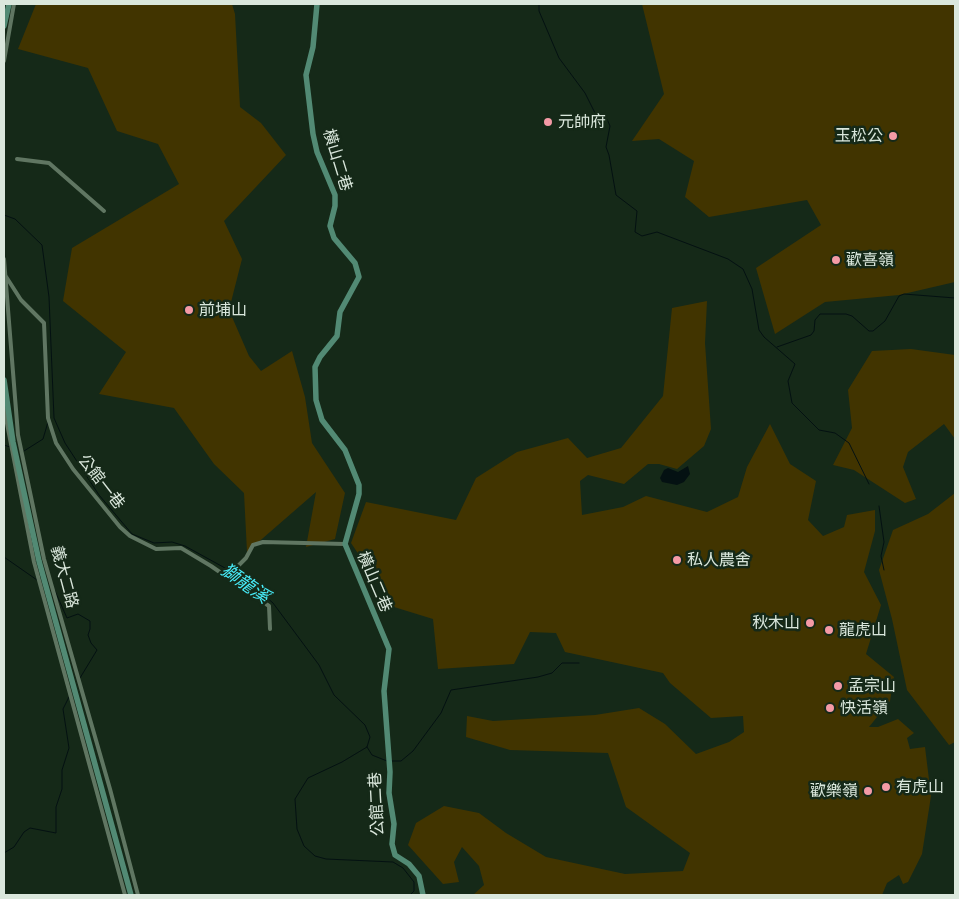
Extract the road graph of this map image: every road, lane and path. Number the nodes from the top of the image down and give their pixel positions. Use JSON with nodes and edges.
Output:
{"nodes":[{"id":1,"x":8,"y":4,"type":"edge"},
{"id":2,"x":14,"y":4,"type":"edge"},
{"id":3,"x":317,"y":4,"type":"edge"},
{"id":4,"x":4,"y":26,"type":"edge"},
{"id":5,"x":4,"y":61,"type":"edge"},
{"id":6,"x":17,"y":159,"type":"dead end"},
{"id":7,"x":104,"y":211,"type":"dead end"},
{"id":8,"x":4,"y":259,"type":"edge"},
{"id":9,"x":4,"y":273,"type":"edge"},
{"id":10,"x":4,"y":380,"type":"edge"},
{"id":11,"x":4,"y":408,"type":"edge"},
{"id":12,"x":344,"y":544,"type":"junction"},
{"id":13,"x":228,"y":575,"type":"junction"},
{"id":14,"x":270,"y":629,"type":"dead end"},
{"id":15,"x":388,"y":762,"type":"joint"},
{"id":16,"x":125,"y":895,"type":"edge"},
{"id":17,"x":131,"y":895,"type":"edge"},
{"id":18,"x":138,"y":895,"type":"edge"},
{"id":19,"x":422,"y":895,"type":"edge"}],
"edges":[{"from":1,"to":4,"type":"street"},
{"from":2,"to":5,"type":"street"},
{"from":3,"to":12,"type":"street","name":"橫山二巷"},
{"from":6,"to":7,"type":"street"},
{"from":8,"to":9,"type":"street","name":"義大二路"},
{"from":9,"to":13,"type":"street","name":"公館一巷"},
{"from":9,"to":18,"type":"street","name":"義大二路"},
{"from":10,"to":17,"type":"street","name":"義大二路"},
{"from":11,"to":16,"type":"street","name":"義大二路"},
{"from":12,"to":13,"type":"street"},
{"from":12,"to":15,"type":"street","name":"橫山二巷"},
{"from":13,"to":14,"type":"street","name":"公館一巷"},
{"from":15,"to":19,"type":"street","name":"公館二巷"}]}
